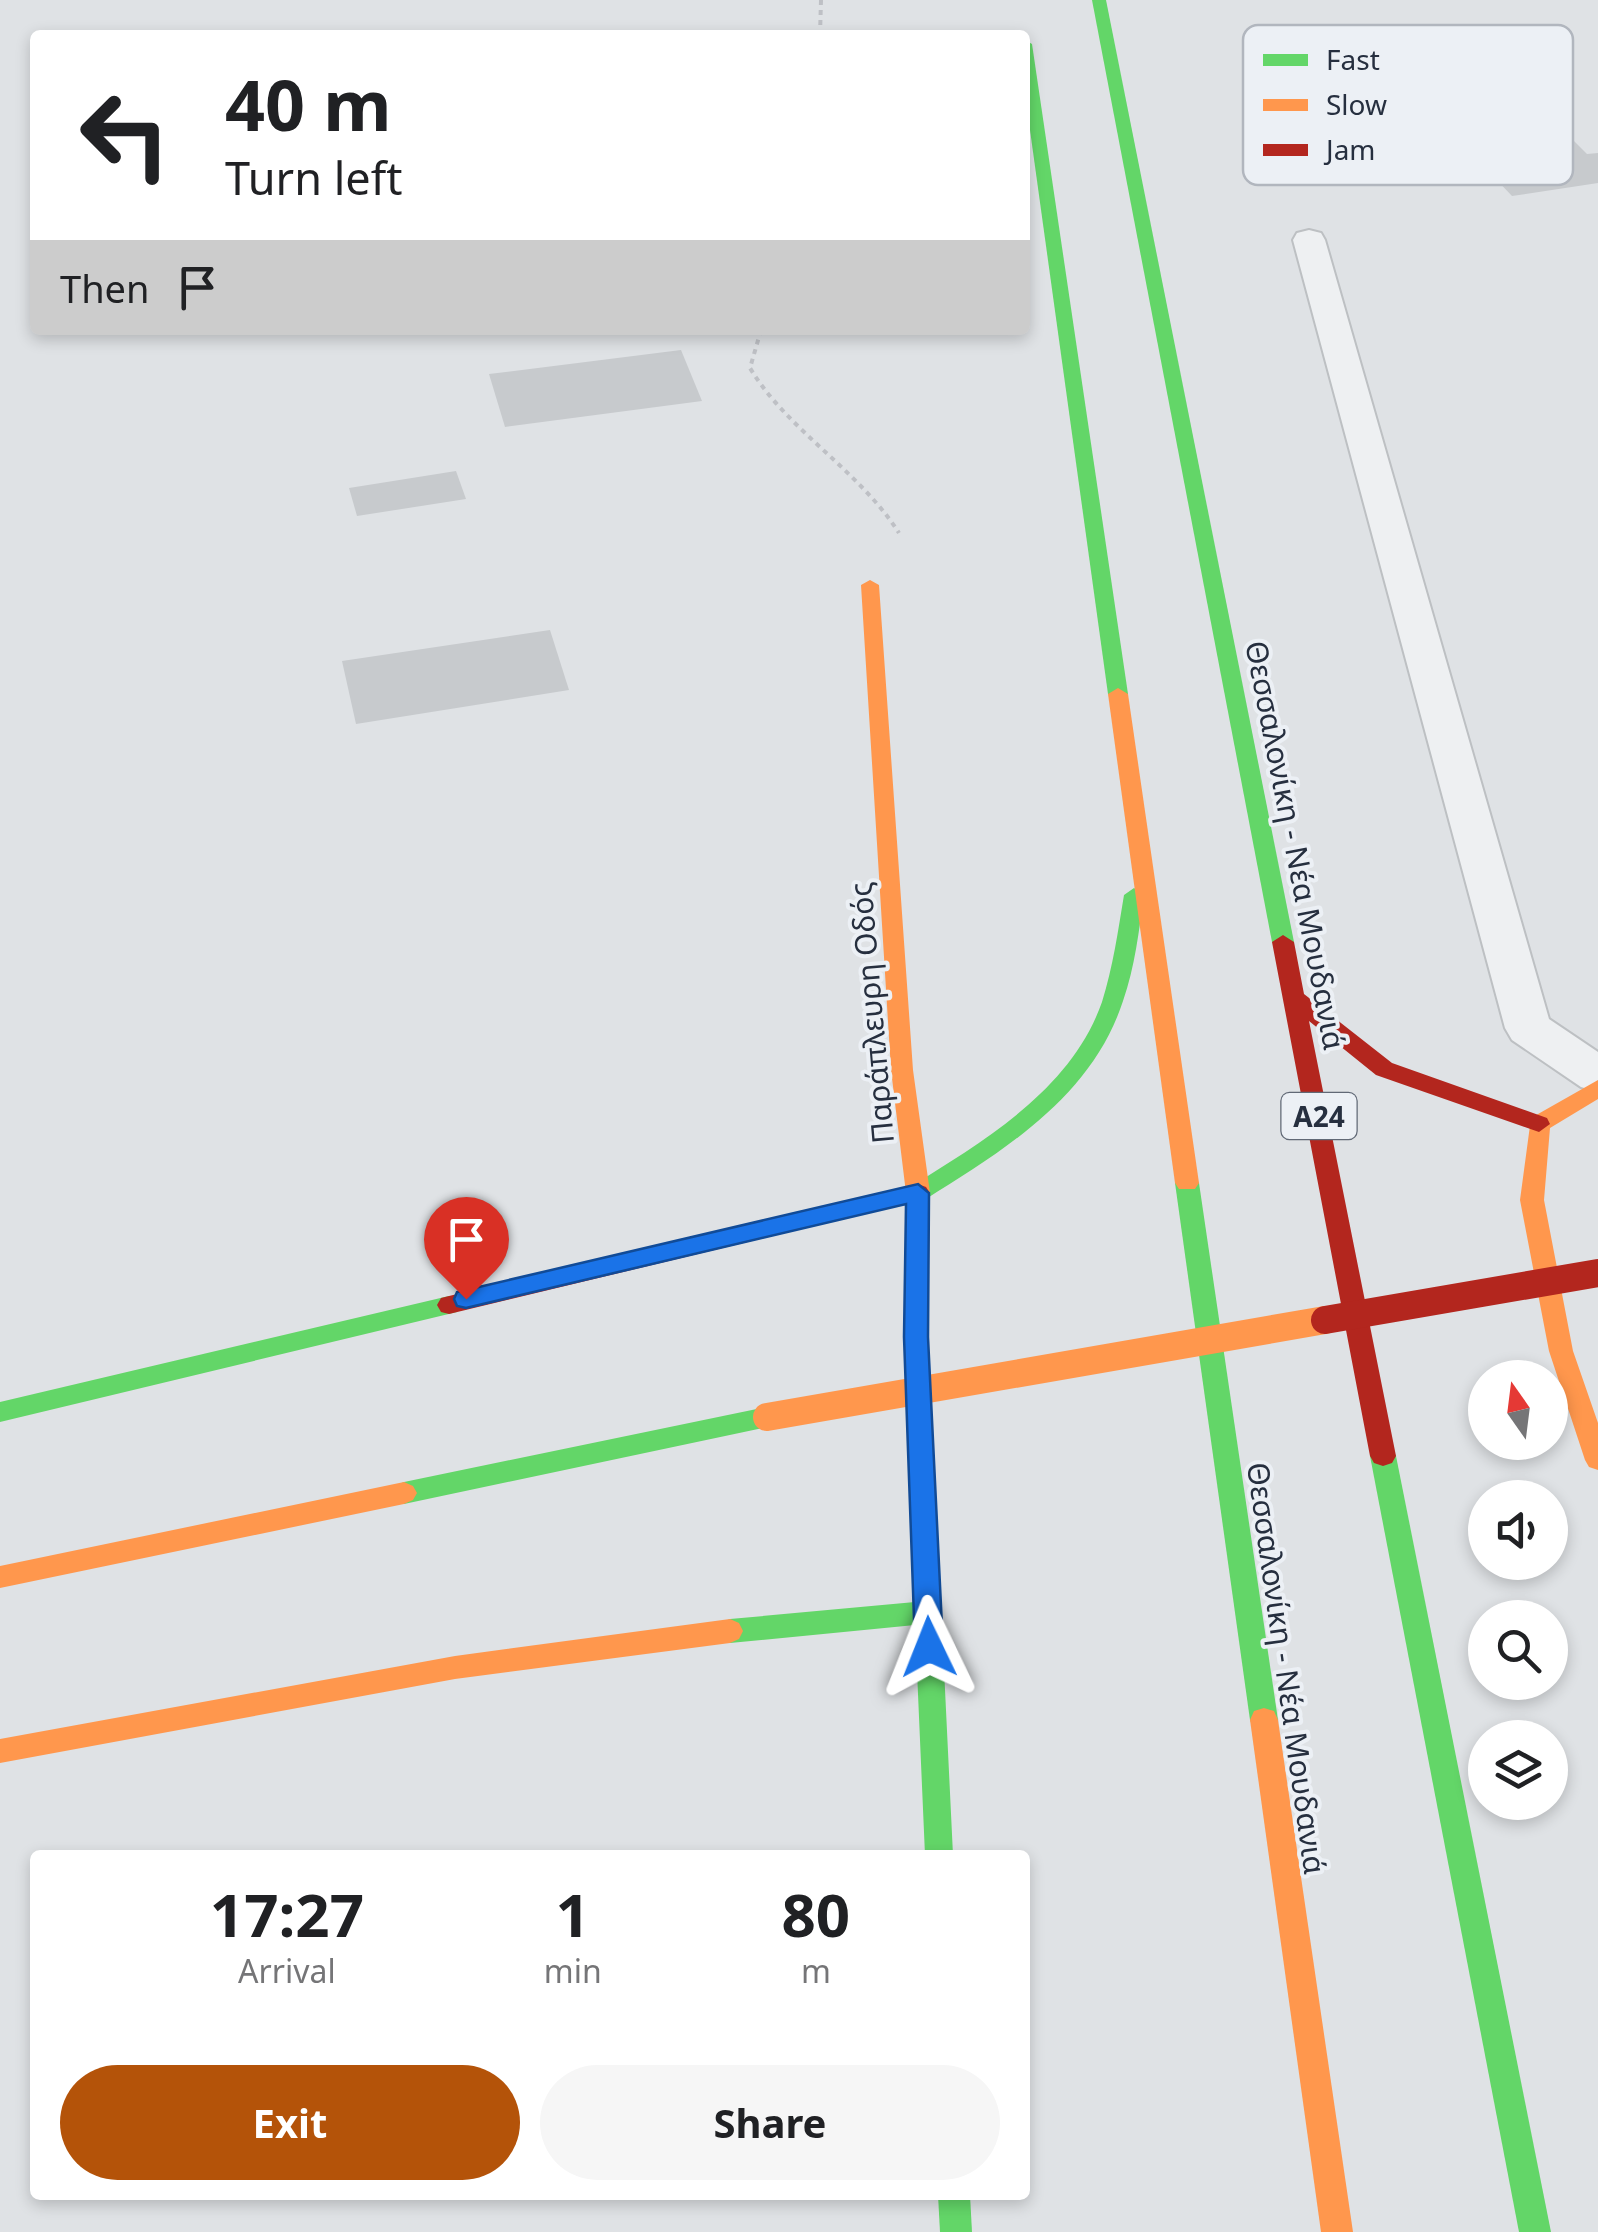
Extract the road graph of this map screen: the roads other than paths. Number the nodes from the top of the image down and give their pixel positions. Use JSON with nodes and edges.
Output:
{"nodes":[{"id":1,"x":1099,"y":0,"type":"edge"},
{"id":2,"x":1030,"y":79,"type":"edge"},
{"id":3,"x":1309,"y":240,"type":"dead end"},
{"id":4,"x":870,"y":585,"type":"road end"},
{"id":5,"x":1141,"y":858,"type":"junction"},
{"id":6,"x":1296,"y":1000,"type":"junction"},
{"id":7,"x":1598,"y":1075,"type":"edge"},
{"id":8,"x":1598,"y":1088,"type":"edge"},
{"id":9,"x":1539,"y":1124,"type":"junction"},
{"id":10,"x":918,"y":1193,"type":"junction"},
{"id":11,"x":1598,"y":1273,"type":"edge"},
{"id":12,"x":0,"y":1412,"type":"edge"},
{"id":13,"x":1598,"y":1460,"type":"edge"},
{"id":14,"x":0,"y":1577,"type":"edge"},
{"id":15,"x":928,"y":1612,"type":"junction"},
{"id":16,"x":0,"y":1751,"type":"edge"},
{"id":17,"x":938,"y":1850,"type":"edge"},
{"id":18,"x":954,"y":2200,"type":"edge"},
{"id":19,"x":956,"y":2232,"type":"edge"},
{"id":20,"x":1337,"y":2232,"type":"edge"},
{"id":21,"x":1535,"y":2232,"type":"edge"}],
"edges":[{"from":1,"to":6,"type":"main road","name":"Θεσσαλονίκη - Νέα Μουδανιά","number":"Α24"},
{"from":2,"to":5,"type":"main road","name":"Θεσσαλονίκη - Νέα Μουδανιά"},
{"from":3,"to":7,"type":"lane"},
{"from":4,"to":10,"type":"main road","name":"Παράπλευρη Οδός"},
{"from":5,"to":10,"type":"main road"},
{"from":5,"to":20,"type":"main road","name":"Θεσσαλονίκη - Νέα Μουδανιά"},
{"from":6,"to":9,"type":"main road"},
{"from":6,"to":21,"type":"main road","name":"Θεσσαλονίκη - Νέα Μουδανιά","number":"Α24"},
{"from":8,"to":9,"type":"main road"},
{"from":9,"to":13,"type":"main road"},
{"from":10,"to":12,"type":"main road"},
{"from":10,"to":15,"type":"main road","name":"Παράπλευρη Οδός"},
{"from":11,"to":14,"type":"main road","bridge":true},
{"from":15,"to":16,"type":"main road"},
{"from":15,"to":17,"type":"main road","name":"Παράπλευρη Οδός"},
{"from":18,"to":19,"type":"main road"}]}
